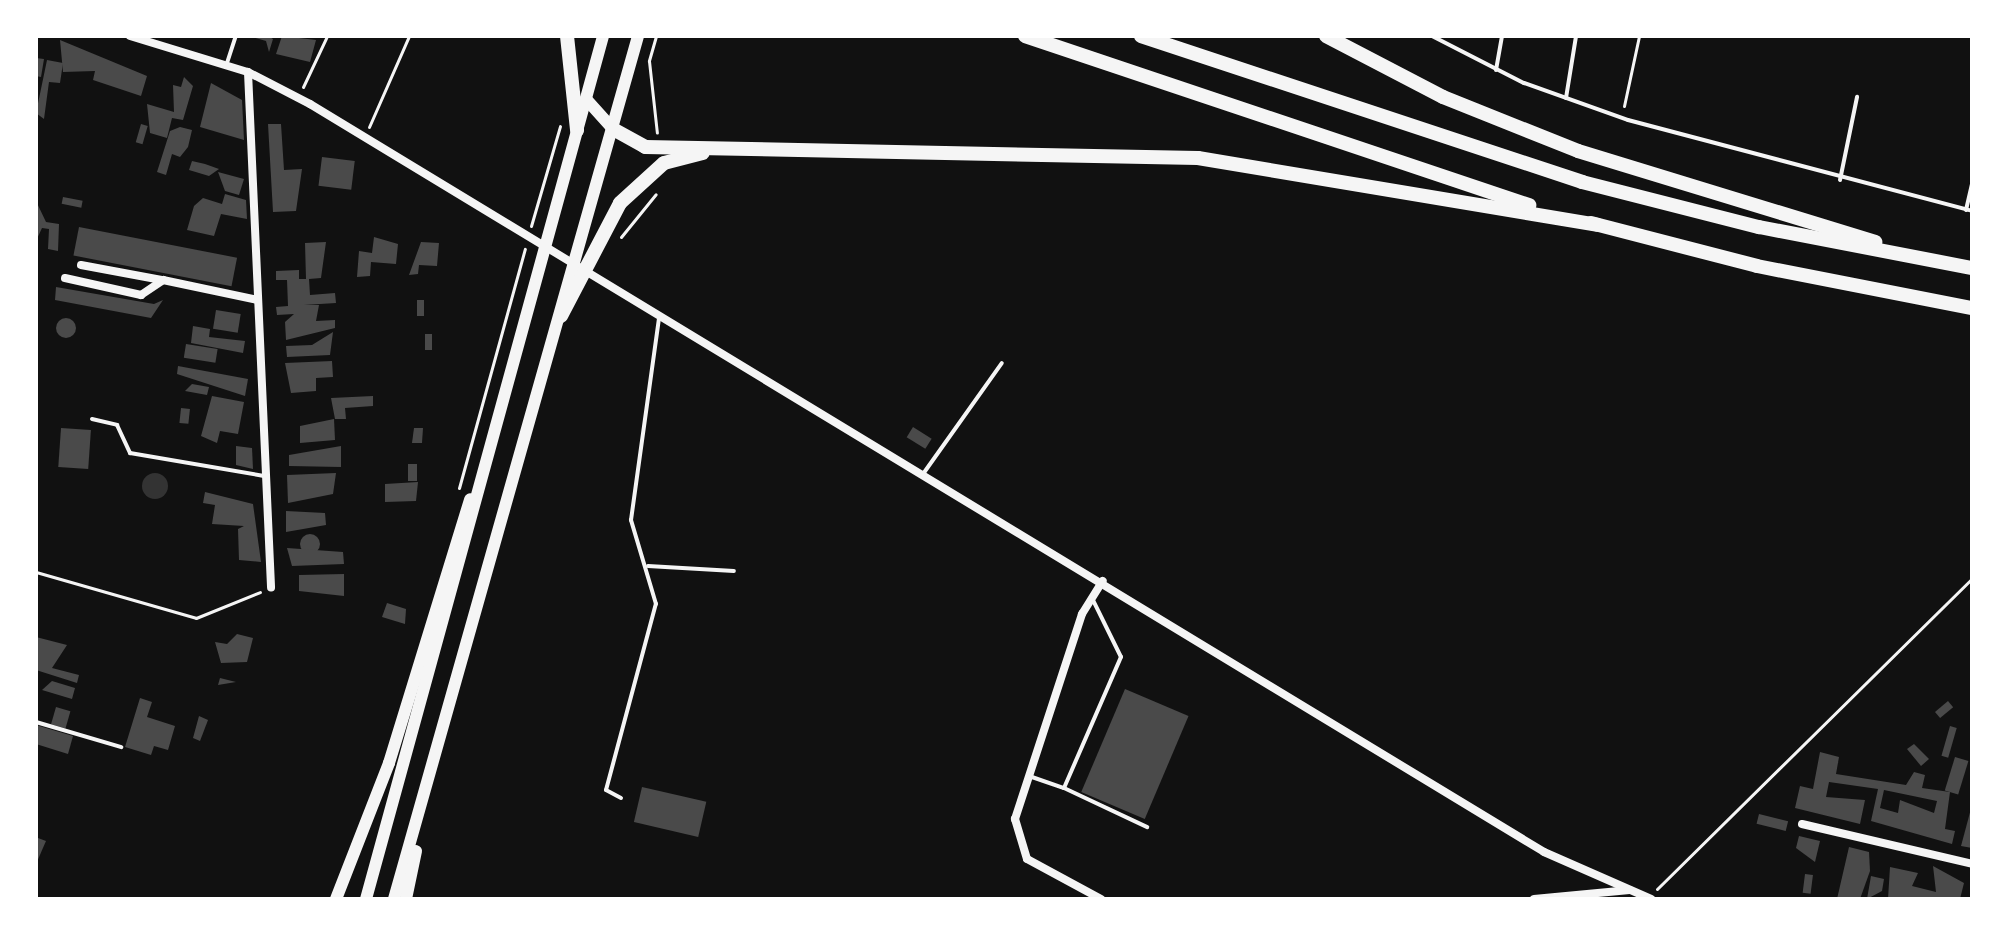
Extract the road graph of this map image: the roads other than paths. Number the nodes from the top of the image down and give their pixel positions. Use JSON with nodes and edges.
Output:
{"nodes":[{"id":1,"x":130,"y":36,"type":"edge"},
{"id":2,"x":236,"y":36,"type":"edge"},
{"id":3,"x":567,"y":36,"type":"edge"},
{"id":4,"x":603,"y":36,"type":"edge"},
{"id":5,"x":638,"y":36,"type":"edge"},
{"id":6,"x":1025,"y":36,"type":"edge"},
{"id":7,"x":1141,"y":36,"type":"edge"},
{"id":8,"x":1326,"y":36,"type":"edge"},
{"id":9,"x":1432,"y":36,"type":"edge"},
{"id":10,"x":1502,"y":36,"type":"edge"},
{"id":11,"x":1576,"y":36,"type":"edge"},
{"id":12,"x":226,"y":65,"type":"junction"},
{"id":13,"x":1496,"y":70,"type":"junction"},
{"id":14,"x":248,"y":72,"type":"junction"},
{"id":15,"x":1857,"y":97,"type":"dead end"},
{"id":16,"x":1566,"y":98,"type":"junction"},
{"id":17,"x":586,"y":99,"type":"junction"},
{"id":18,"x":613,"y":129,"type":"junction"},
{"id":19,"x":577,"y":130,"type":"junction"},
{"id":20,"x":723,"y":149,"type":"junction"},
{"id":21,"x":1840,"y":180,"type":"junction"},
{"id":22,"x":1972,"y":184,"type":"edge"},
{"id":23,"x":1969,"y":211,"type":"edge"},
{"id":24,"x":1597,"y":225,"type":"junction"},
{"id":25,"x":586,"y":253,"type":"junction"},
{"id":26,"x":1946,"y":264,"type":"junction"},
{"id":27,"x":81,"y":265,"type":"dead end"},
{"id":28,"x":1972,"y":268,"type":"edge"},
{"id":29,"x":65,"y":278,"type":"dead end"},
{"id":30,"x":163,"y":280,"type":"junction"},
{"id":31,"x":258,"y":300,"type":"junction"},
{"id":32,"x":1972,"y":308,"type":"edge"},
{"id":33,"x":561,"y":316,"type":"joint"},
{"id":34,"x":659,"y":317,"type":"junction"},
{"id":35,"x":1002,"y":363,"type":"dead end"},
{"id":36,"x":92,"y":419,"type":"dead end"},
{"id":37,"x":484,"y":471,"type":"junction"},
{"id":38,"x":923,"y":474,"type":"junction"},
{"id":39,"x":266,"y":477,"type":"junction"},
{"id":40,"x":648,"y":566,"type":"junction"},
{"id":41,"x":734,"y":571,"type":"dead end"},
{"id":42,"x":1103,"y":581,"type":"junction"},
{"id":43,"x":271,"y":587,"type":"road end"},
{"id":44,"x":1092,"y":598,"type":"junction"},
{"id":45,"x":36,"y":722,"type":"edge"},
{"id":46,"x":121,"y":747,"type":"dead end"},
{"id":47,"x":1025,"y":775,"type":"junction"},
{"id":48,"x":431,"y":776,"type":"junction"},
{"id":49,"x":1064,"y":788,"type":"junction"},
{"id":50,"x":621,"y":798,"type":"dead end"},
{"id":51,"x":1802,"y":824,"type":"dead end"},
{"id":52,"x":1147,"y":827,"type":"dead end"},
{"id":53,"x":1972,"y":864,"type":"edge"},
{"id":54,"x":1631,"y":890,"type":"junction"},
{"id":55,"x":336,"y":899,"type":"edge"},
{"id":56,"x":366,"y":899,"type":"edge"},
{"id":57,"x":394,"y":899,"type":"edge"},
{"id":58,"x":406,"y":899,"type":"edge"},
{"id":59,"x":1101,"y":899,"type":"edge"},
{"id":60,"x":1534,"y":899,"type":"edge"},
{"id":61,"x":1650,"y":899,"type":"edge"}],
"edges":[{"from":1,"to":12,"type":"street"},
{"from":2,"to":12,"type":"lane"},
{"from":3,"to":19,"type":"highway"},
{"from":4,"to":17,"type":"main road"},
{"from":5,"to":18,"type":"main road"},
{"from":6,"to":24,"type":"highway"},
{"from":7,"to":26,"type":"highway"},
{"from":8,"to":26,"type":"highway"},
{"from":9,"to":13,"type":"lane"},
{"from":10,"to":13,"type":"lane"},
{"from":11,"to":16,"type":"lane"},
{"from":12,"to":14,"type":"street"},
{"from":13,"to":16,"type":"lane"},
{"from":14,"to":31,"type":"street"},
{"from":14,"to":34,"type":"street"},
{"from":15,"to":21,"type":"lane"},
{"from":16,"to":21,"type":"lane"},
{"from":17,"to":18,"type":"main road"},
{"from":17,"to":19,"type":"main road"},
{"from":18,"to":20,"type":"highway"},
{"from":18,"to":25,"type":"main road"},
{"from":19,"to":37,"type":"main road"},
{"from":20,"to":24,"type":"highway"},
{"from":20,"to":25,"type":"highway"},
{"from":21,"to":23,"type":"lane"},
{"from":22,"to":23,"type":"lane"},
{"from":24,"to":32,"type":"highway"},
{"from":25,"to":33,"type":"highway"},
{"from":26,"to":28,"type":"highway"},
{"from":27,"to":30,"type":"street"},
{"from":29,"to":30,"type":"street"},
{"from":30,"to":31,"type":"street"},
{"from":31,"to":39,"type":"street"},
{"from":33,"to":48,"type":"main road"},
{"from":34,"to":38,"type":"street"},
{"from":34,"to":40,"type":"lane"},
{"from":35,"to":38,"type":"lane"},
{"from":36,"to":39,"type":"lane"},
{"from":37,"to":55,"type":"main road"},
{"from":37,"to":56,"type":"main road"},
{"from":38,"to":42,"type":"street"},
{"from":39,"to":43,"type":"street"},
{"from":40,"to":41,"type":"lane"},
{"from":40,"to":50,"type":"lane"},
{"from":42,"to":44,"type":"street"},
{"from":42,"to":54,"type":"street"},
{"from":44,"to":47,"type":"street"},
{"from":44,"to":49,"type":"lane"},
{"from":45,"to":46,"type":"lane"},
{"from":47,"to":49,"type":"lane"},
{"from":47,"to":59,"type":"street"},
{"from":48,"to":57,"type":"main road"},
{"from":48,"to":58,"type":"main road"},
{"from":49,"to":52,"type":"lane"},
{"from":51,"to":53,"type":"street"},
{"from":54,"to":60,"type":"street"},
{"from":54,"to":61,"type":"street"}]}
